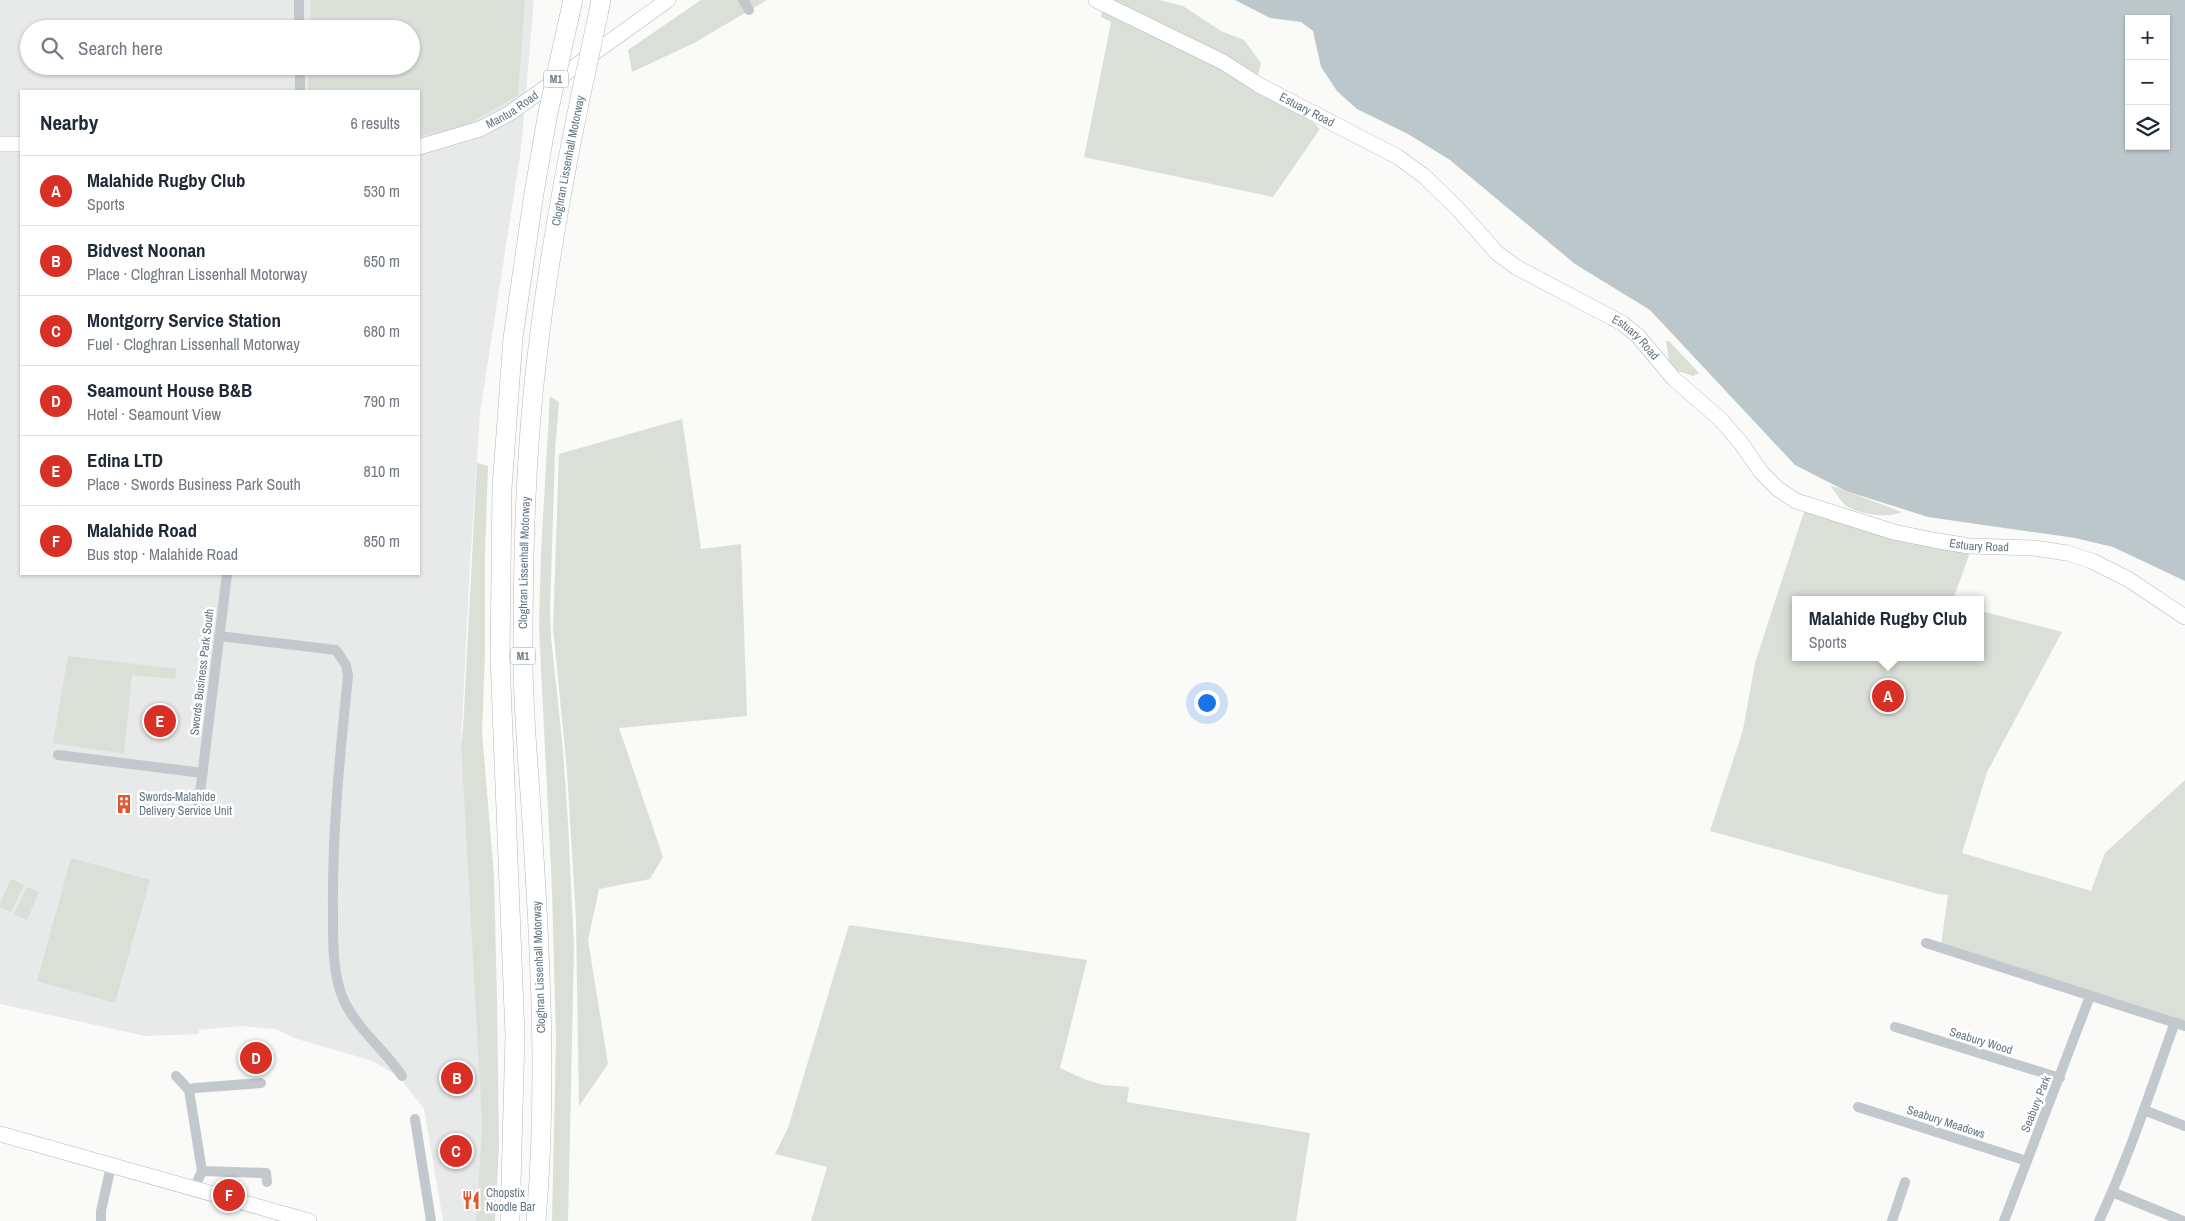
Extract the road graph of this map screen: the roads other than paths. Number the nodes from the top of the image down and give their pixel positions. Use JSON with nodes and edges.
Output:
{"nodes":[{"id":1,"x":299,"y":0,"type":"edge"},
{"id":2,"x":573,"y":0,"type":"edge"},
{"id":3,"x":668,"y":0,"type":"edge"},
{"id":4,"x":743,"y":0,"type":"edge"},
{"id":5,"x":1096,"y":0,"type":"edge"},
{"id":6,"x":600,"y":8,"type":"edge"},
{"id":7,"x":749,"y":10,"type":"dead end"},
{"id":8,"x":299,"y":20,"type":"edge"},
{"id":9,"x":300,"y":75,"type":"edge"},
{"id":10,"x":300,"y":90,"type":"edge"},
{"id":11,"x":0,"y":144,"type":"edge"},
{"id":12,"x":20,"y":144,"type":"edge"},
{"id":13,"x":420,"y":147,"type":"edge"},
{"id":14,"x":227,"y":575,"type":"edge"},
{"id":15,"x":2185,"y":617,"type":"edge"},
{"id":16,"x":220,"y":636,"type":"junction"},
{"id":17,"x":58,"y":755,"type":"dead end"},
{"id":18,"x":203,"y":774,"type":"junction"},
{"id":19,"x":198,"y":809,"type":"dead end"},
{"id":20,"x":1926,"y":943,"type":"dead end"},
{"id":21,"x":2090,"y":996,"type":"junction"},
{"id":22,"x":2175,"y":1022,"type":"junction"},
{"id":23,"x":2185,"y":1026,"type":"edge"},
{"id":24,"x":1895,"y":1027,"type":"dead end"},
{"id":25,"x":176,"y":1076,"type":"dead end"},
{"id":26,"x":402,"y":1076,"type":"dead end"},
{"id":27,"x":2060,"y":1078,"type":"junction"},
{"id":28,"x":261,"y":1083,"type":"dead end"},
{"id":29,"x":189,"y":1090,"type":"junction"},
{"id":30,"x":1858,"y":1108,"type":"dead end"},
{"id":31,"x":2144,"y":1110,"type":"junction"},
{"id":32,"x":415,"y":1119,"type":"dead end"},
{"id":33,"x":2185,"y":1126,"type":"edge"},
{"id":34,"x":0,"y":1134,"type":"edge"},
{"id":35,"x":2027,"y":1161,"type":"junction"},
{"id":36,"x":111,"y":1166,"type":"junction"},
{"id":37,"x":202,"y":1171,"type":"junction"},
{"id":38,"x":267,"y":1182,"type":"dead end"},
{"id":39,"x":1905,"y":1182,"type":"dead end"},
{"id":40,"x":194,"y":1189,"type":"junction"},
{"id":41,"x":2112,"y":1192,"type":"junction"},
{"id":42,"x":101,"y":1221,"type":"edge"},
{"id":43,"x":309,"y":1221,"type":"edge"},
{"id":44,"x":431,"y":1221,"type":"edge"},
{"id":45,"x":510,"y":1221,"type":"edge"},
{"id":46,"x":536,"y":1221,"type":"edge"},
{"id":47,"x":1892,"y":1221,"type":"edge"},
{"id":48,"x":2004,"y":1221,"type":"edge"},
{"id":49,"x":2099,"y":1221,"type":"edge"},
{"id":50,"x":2183,"y":1221,"type":"edge"}],
"edges":[{"from":1,"to":8,"type":"street"},
{"from":2,"to":45,"type":"highway","name":"Cloghran Lissenhall Motorway","number":"M1","bridge":true},
{"from":3,"to":13,"type":"street","name":"Mantua Road"},
{"from":4,"to":7,"type":"street"},
{"from":5,"to":15,"type":"street","name":"Estuary Road"},
{"from":6,"to":46,"type":"highway","name":"Cloghran Lissenhall Motorway","number":"M1","bridge":true},
{"from":9,"to":10,"type":"street"},
{"from":11,"to":12,"type":"street"},
{"from":14,"to":16,"type":"street","name":"Swords Business Park South"},
{"from":16,"to":18,"type":"street","name":"Swords Business Park South"},
{"from":16,"to":26,"type":"street"},
{"from":17,"to":18,"type":"street"},
{"from":18,"to":19,"type":"street","name":"Swords Business Park South"},
{"from":20,"to":21,"type":"street"},
{"from":21,"to":22,"type":"street"},
{"from":21,"to":27,"type":"street","name":"Seabury Park"},
{"from":22,"to":23,"type":"street"},
{"from":22,"to":31,"type":"street"},
{"from":24,"to":27,"type":"street","name":"Seabury Wood"},
{"from":25,"to":29,"type":"street"},
{"from":27,"to":35,"type":"street","name":"Seabury Park"},
{"from":28,"to":29,"type":"street"},
{"from":29,"to":37,"type":"street"},
{"from":30,"to":35,"type":"street","name":"Seabury Meadows"},
{"from":31,"to":33,"type":"street"},
{"from":31,"to":41,"type":"street"},
{"from":32,"to":44,"type":"street"},
{"from":34,"to":36,"type":"street"},
{"from":35,"to":48,"type":"street","name":"Seabury Park"},
{"from":36,"to":40,"type":"street"},
{"from":36,"to":42,"type":"street"},
{"from":37,"to":38,"type":"street"},
{"from":37,"to":40,"type":"street"},
{"from":39,"to":47,"type":"street"},
{"from":40,"to":43,"type":"street"},
{"from":41,"to":49,"type":"street"},
{"from":41,"to":50,"type":"street"}]}
